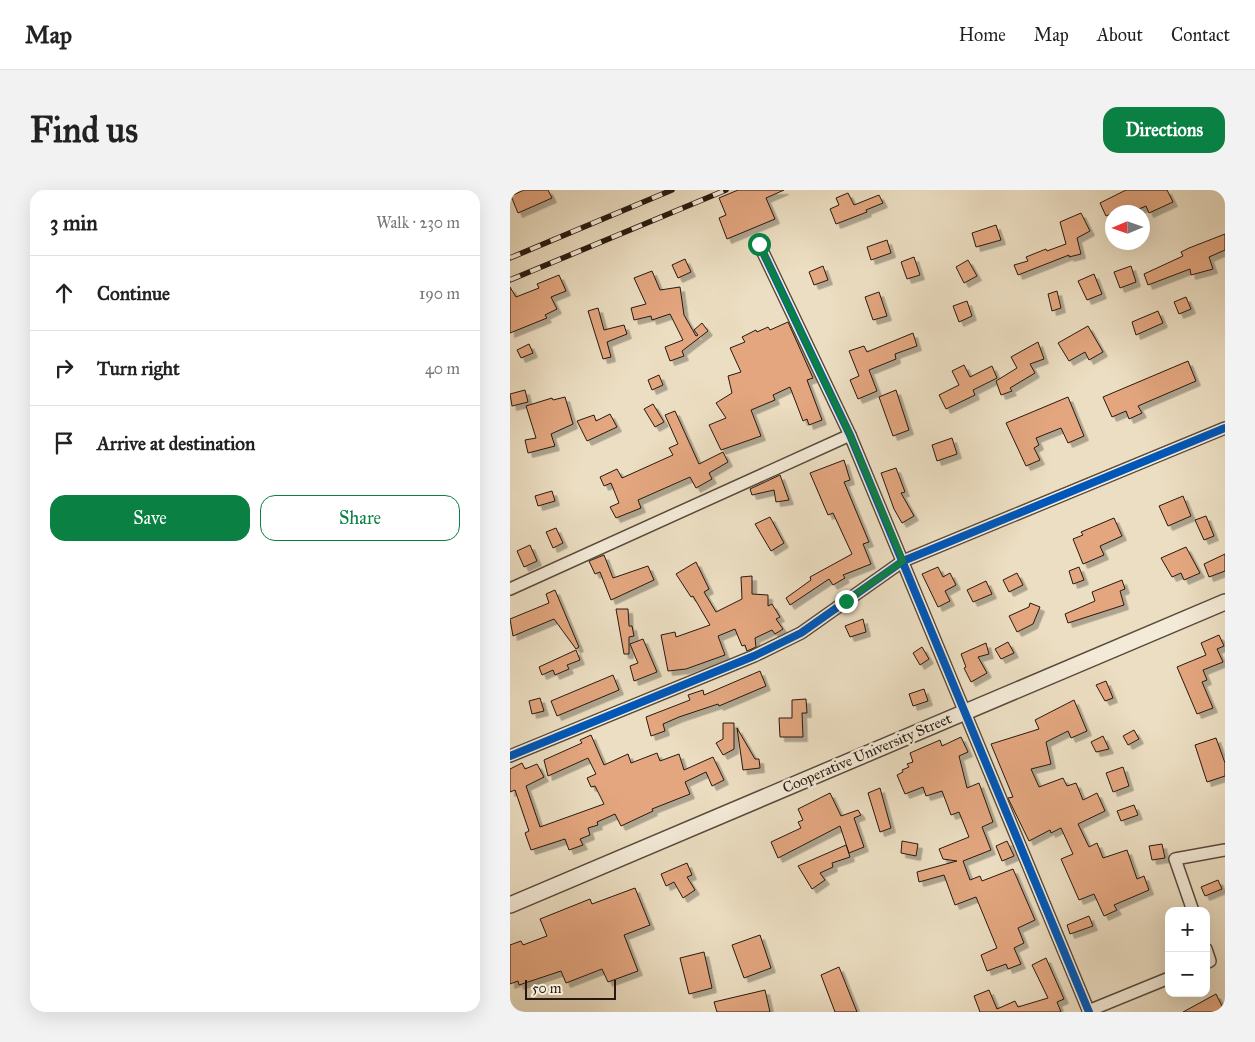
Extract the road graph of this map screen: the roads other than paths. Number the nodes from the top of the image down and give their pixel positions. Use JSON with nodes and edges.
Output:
{"nodes":[{"id":1,"x":759,"y":244,"type":"dead end"},
{"id":2,"x":1225,"y":428,"type":"edge"},
{"id":3,"x":850,"y":435,"type":"junction"},
{"id":4,"x":903,"y":561,"type":"junction"},
{"id":5,"x":510,"y":589,"type":"edge"},
{"id":6,"x":1225,"y":602,"type":"edge"},
{"id":7,"x":966,"y":711,"type":"junction"},
{"id":8,"x":510,"y":756,"type":"edge"},
{"id":9,"x":1225,"y":850,"type":"edge"},
{"id":10,"x":510,"y":905,"type":"edge"},
{"id":11,"x":1192,"y":907,"type":"edge"},
{"id":12,"x":1165,"y":980,"type":"edge"},
{"id":13,"x":1089,"y":1012,"type":"edge"}],
"edges":[{"from":1,"to":3,"type":"street"},
{"from":2,"to":4,"type":"street"},
{"from":3,"to":4,"type":"street"},
{"from":3,"to":5,"type":"street"},
{"from":4,"to":7,"type":"street"},
{"from":4,"to":8,"type":"street"},
{"from":6,"to":7,"type":"street","name":"Cooperative University Street"},
{"from":7,"to":10,"type":"street","name":"Cooperative University Street"},
{"from":7,"to":13,"type":"street"},
{"from":9,"to":11,"type":"street"},
{"from":12,"to":13,"type":"street"}]}
